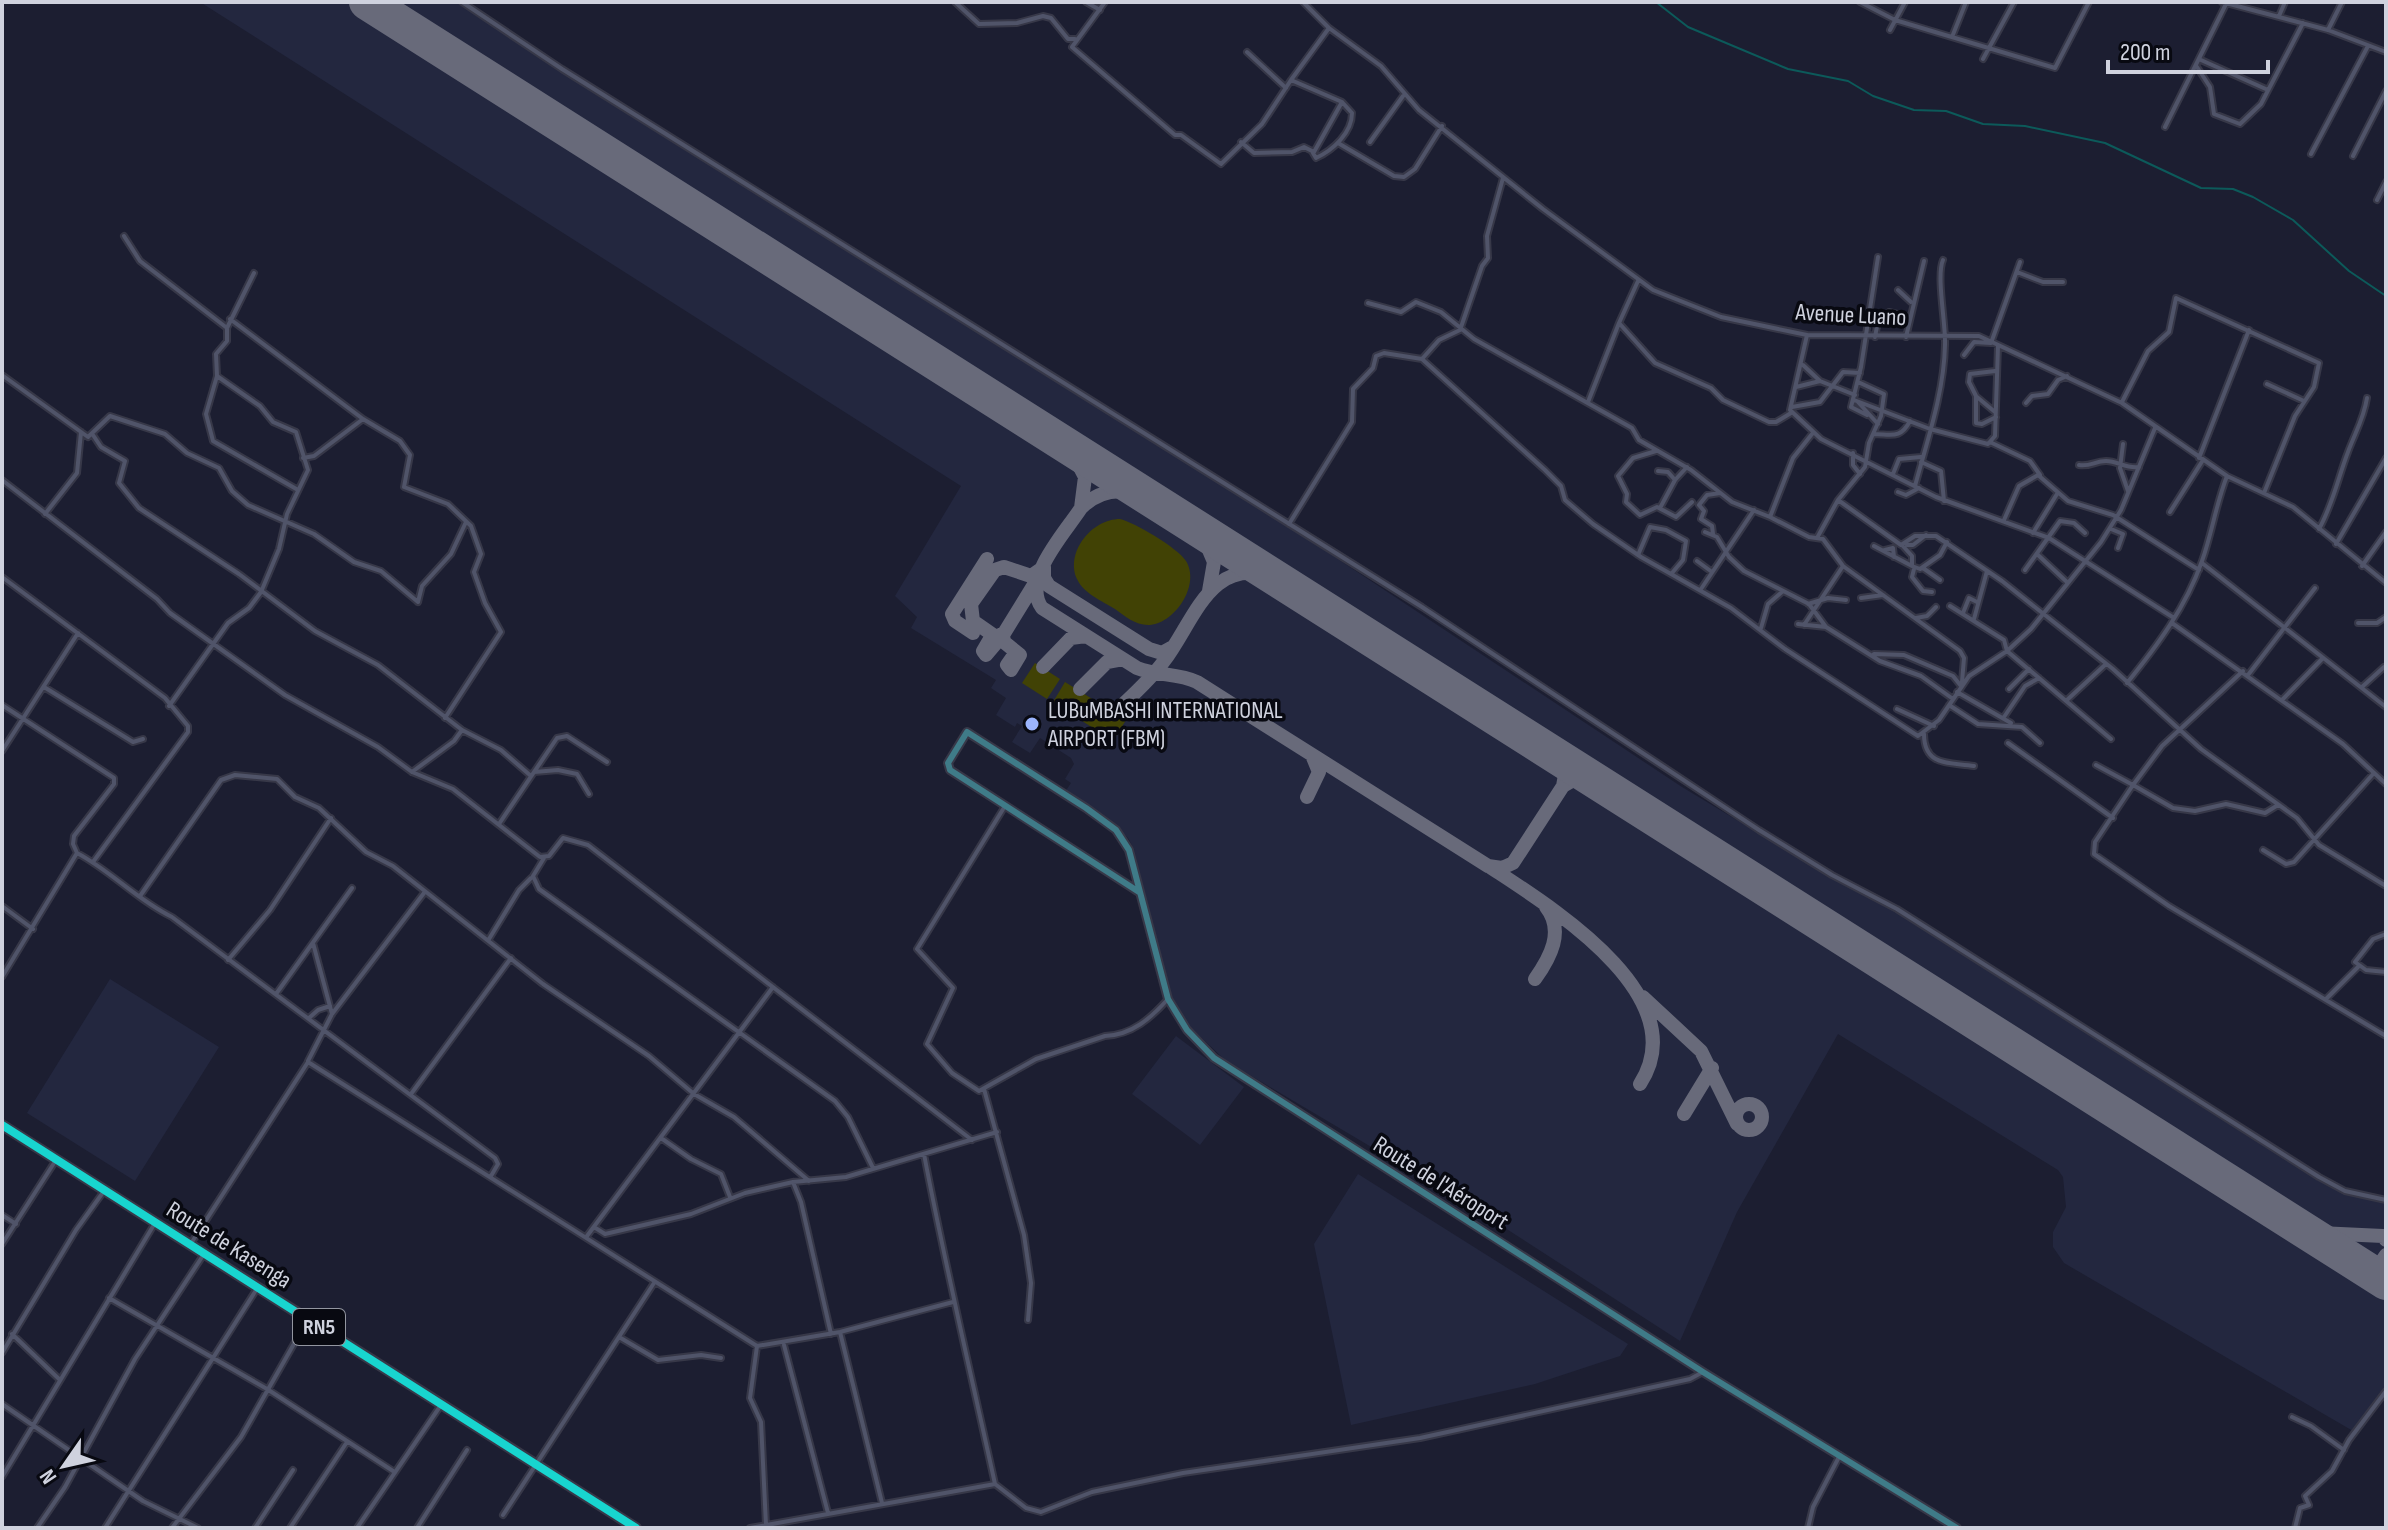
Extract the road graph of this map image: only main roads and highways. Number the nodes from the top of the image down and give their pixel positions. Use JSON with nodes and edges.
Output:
{"nodes":[{"id":1,"x":1139,"y":892,"type":"junction"},
{"id":2,"x":2,"y":1126,"type":"edge"},
{"id":3,"x":636,"y":1528,"type":"edge"},
{"id":4,"x":1957,"y":1528,"type":"edge"}],
"edges":[{"from":1,"to":1,"type":"main road","name":"Route de l'Aéroport"},
{"from":1,"to":4,"type":"main road","name":"Route de l'Aéroport"},
{"from":2,"to":3,"type":"highway","name":"Route de Kasenga","number":"RN5"}]}
